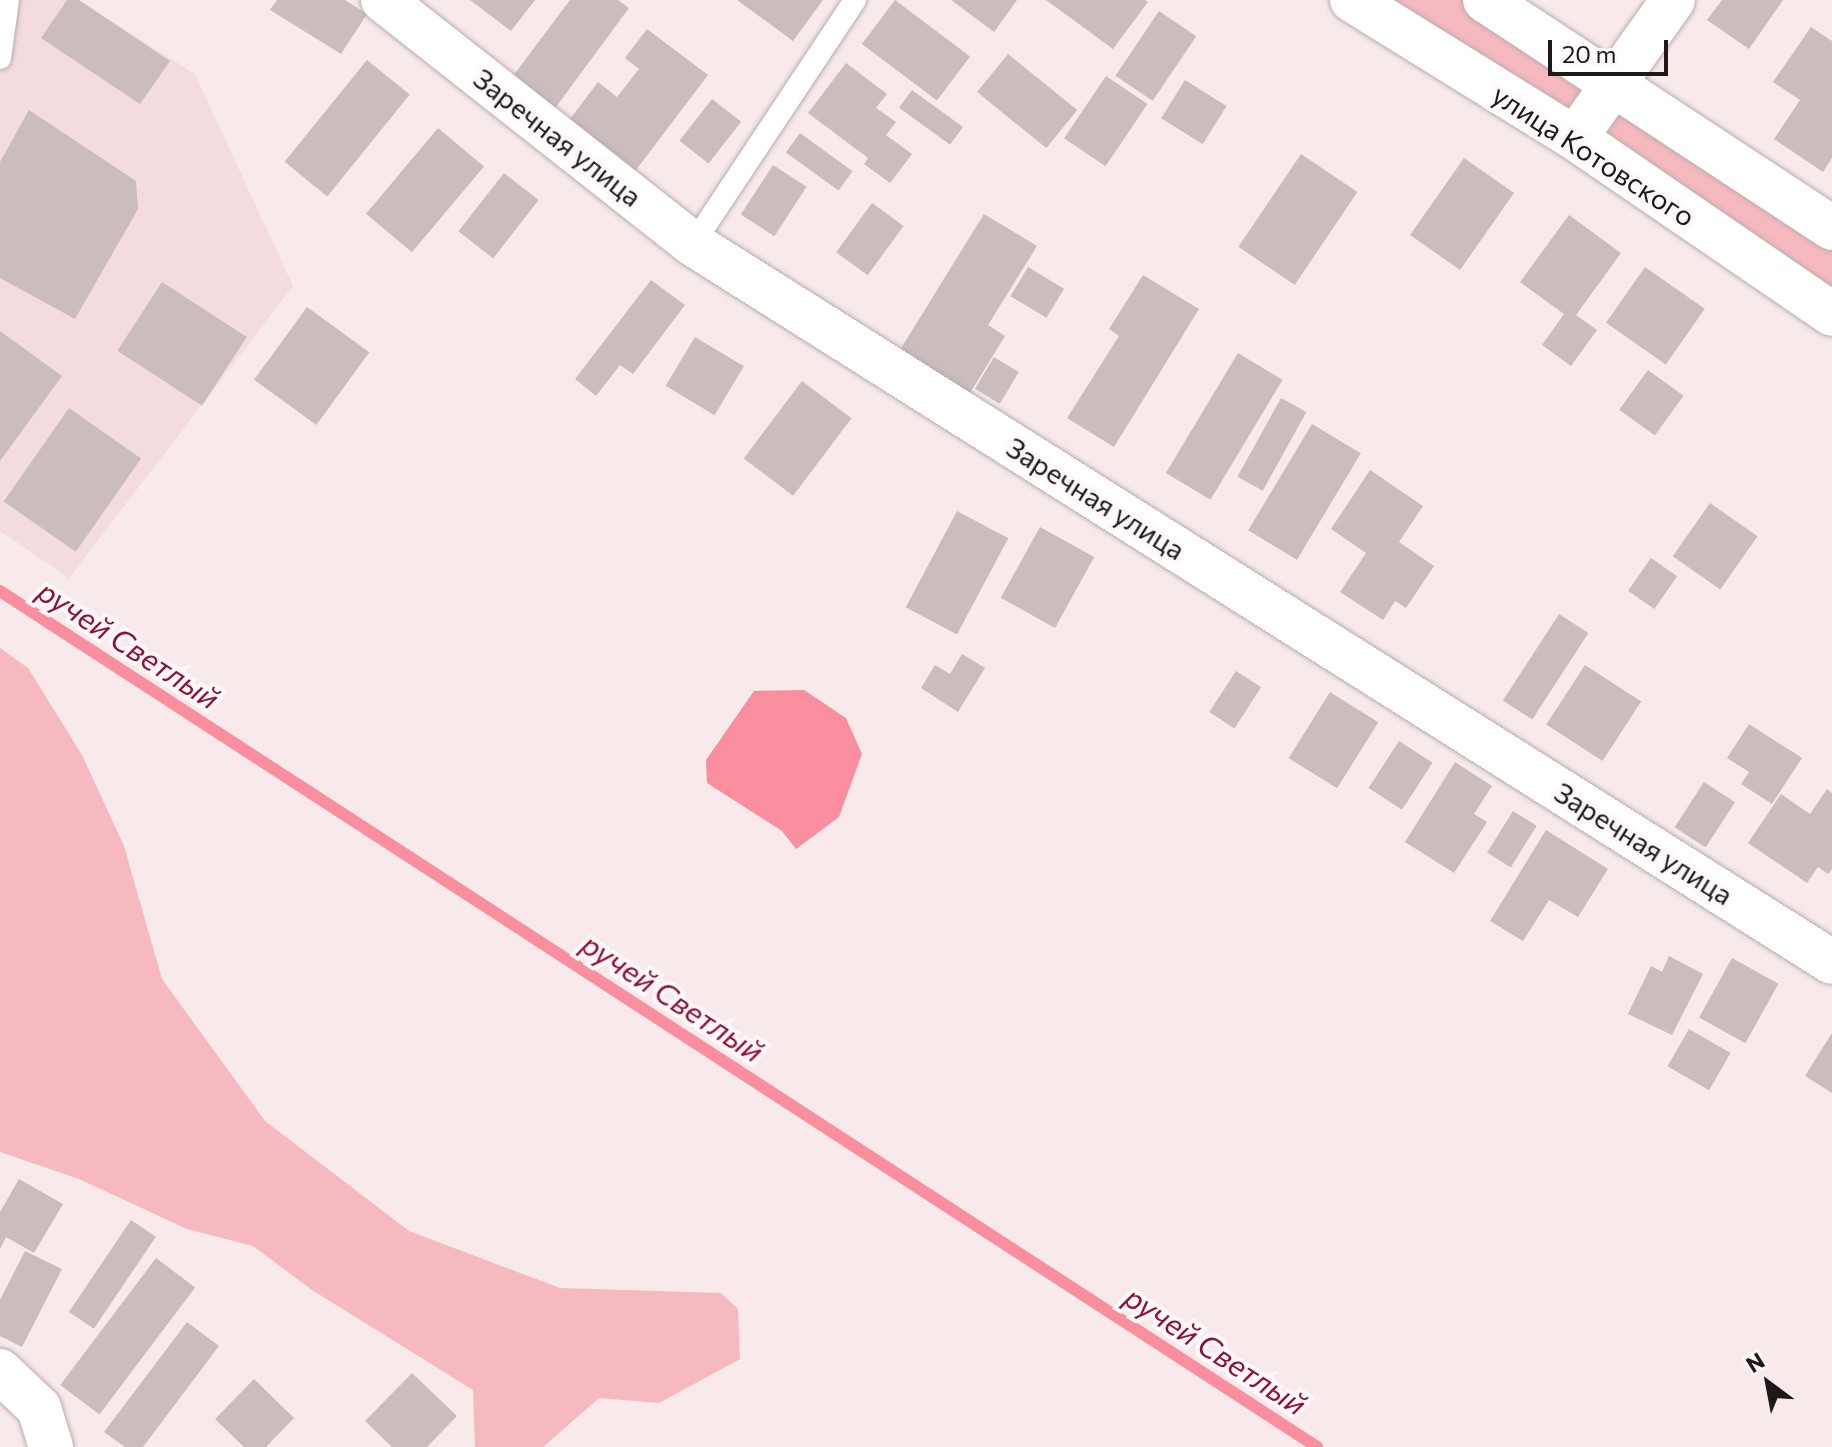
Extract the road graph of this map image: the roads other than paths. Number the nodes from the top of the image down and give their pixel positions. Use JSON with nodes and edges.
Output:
{"nodes":[{"id":1,"x":8,"y":0,"type":"edge"},
{"id":2,"x":383,"y":0,"type":"edge"},
{"id":3,"x":855,"y":0,"type":"edge"},
{"id":4,"x":1352,"y":0,"type":"edge"},
{"id":5,"x":1485,"y":0,"type":"edge"},
{"id":6,"x":1673,"y":0,"type":"edge"},
{"id":7,"x":0,"y":58,"type":"edge"},
{"id":8,"x":1618,"y":83,"type":"junction"},
{"id":9,"x":1575,"y":138,"type":"junction"},
{"id":10,"x":1832,"y":228,"type":"edge"},
{"id":11,"x":693,"y":244,"type":"junction"},
{"id":12,"x":1832,"y":314,"type":"edge"},
{"id":13,"x":1832,"y":962,"type":"edge"},
{"id":14,"x":0,"y":1371,"type":"edge"},
{"id":15,"x":51,"y":1447,"type":"edge"}],
"edges":[{"from":1,"to":7,"type":"lane"},
{"from":2,"to":11,"type":"street","name":"Заречная улица"},
{"from":3,"to":11,"type":"lane"},
{"from":4,"to":9,"type":"street","name":"улица Котовского"},
{"from":5,"to":8,"type":"street"},
{"from":6,"to":8,"type":"street"},
{"from":8,"to":9,"type":"street"},
{"from":8,"to":10,"type":"street"},
{"from":9,"to":12,"type":"street","name":"улица Котовского"},
{"from":11,"to":13,"type":"street","name":"Заречная улица"},
{"from":14,"to":15,"type":"street"}]}
